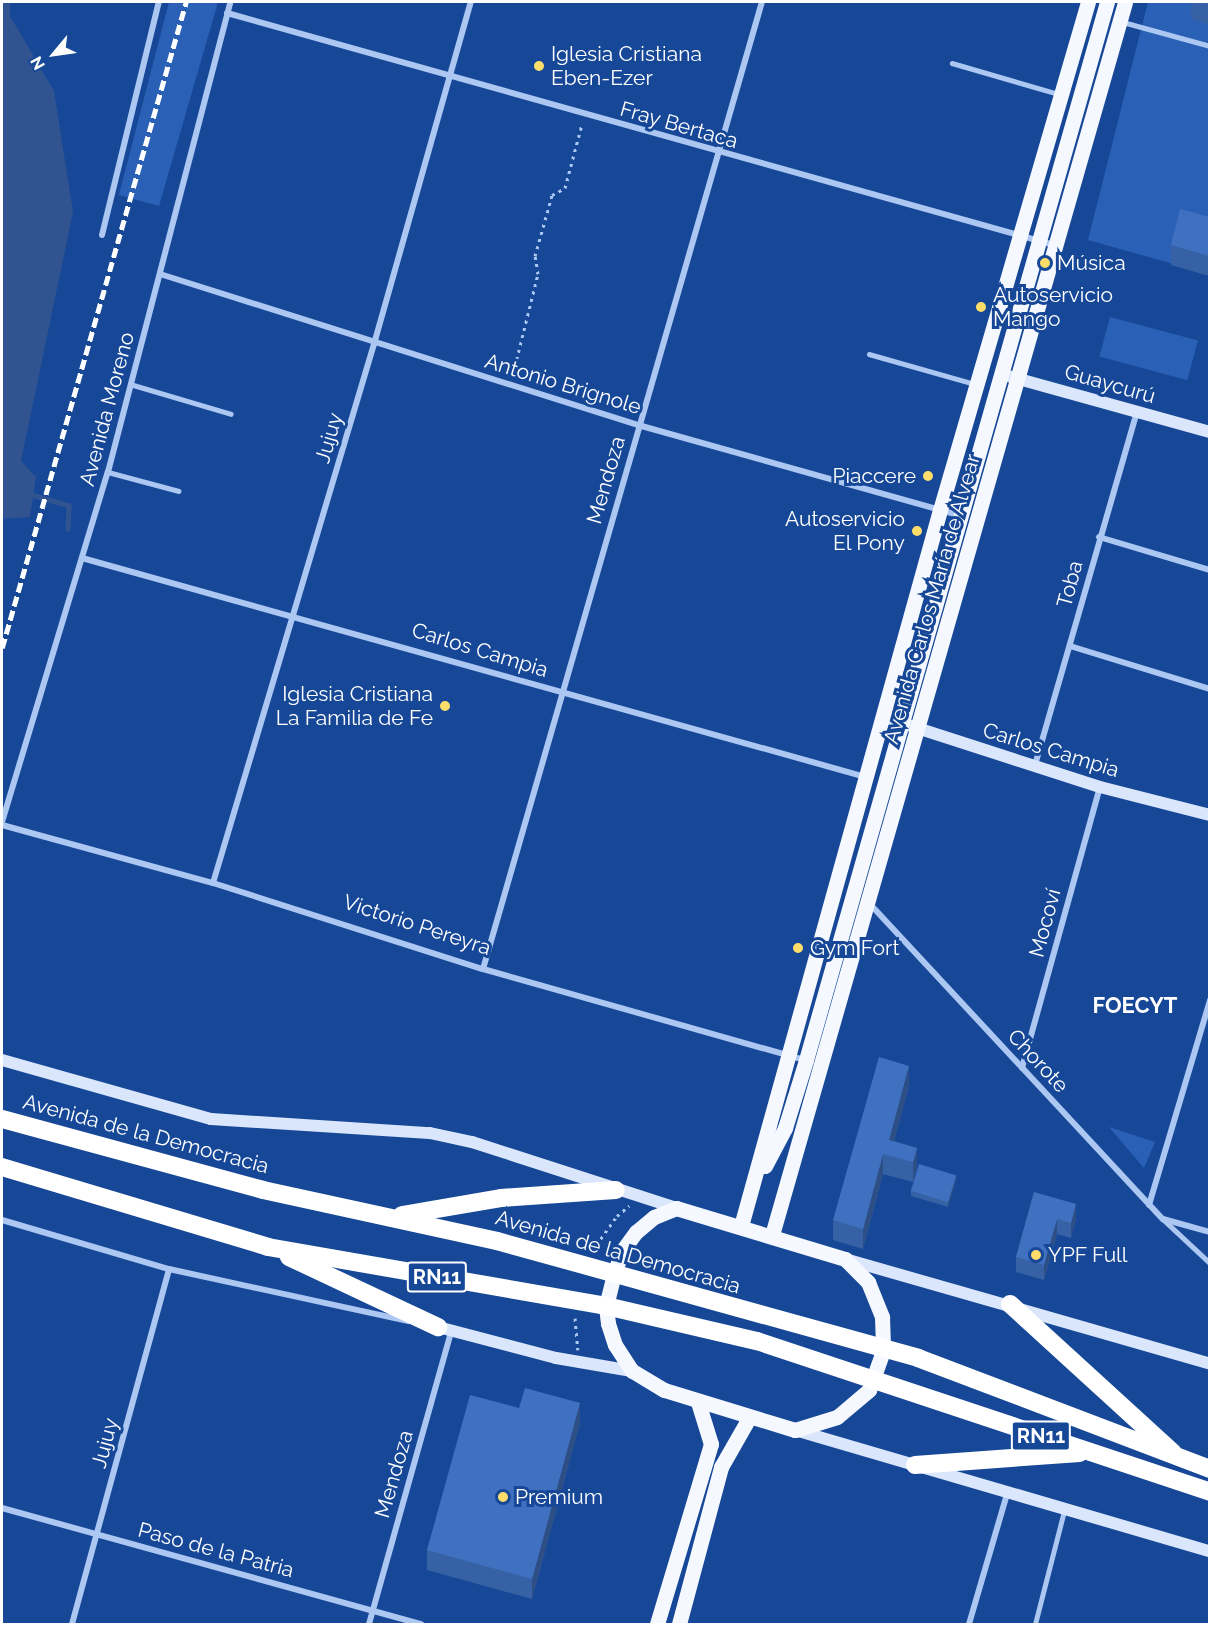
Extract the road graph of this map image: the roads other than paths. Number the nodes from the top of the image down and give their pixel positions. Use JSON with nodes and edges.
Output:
{"nodes":[{"id":1,"x":159,"y":2,"type":"edge"},
{"id":2,"x":230,"y":2,"type":"edge"},
{"id":3,"x":471,"y":2,"type":"edge"},
{"id":4,"x":762,"y":2,"type":"edge"},
{"id":5,"x":1088,"y":2,"type":"edge"},
{"id":6,"x":1107,"y":2,"type":"edge"},
{"id":7,"x":1125,"y":2,"type":"edge"},
{"id":8,"x":227,"y":13,"type":"junction"},
{"id":9,"x":1120,"y":21,"type":"junction"},
{"id":10,"x":1209,"y":46,"type":"edge"},
{"id":11,"x":952,"y":63,"type":"dead end"},
{"id":12,"x":448,"y":77,"type":"junction"},
{"id":13,"x":1061,"y":94,"type":"junction"},
{"id":14,"x":718,"y":153,"type":"junction"},
{"id":15,"x":102,"y":235,"type":"dead end"},
{"id":16,"x":1021,"y":235,"type":"junction"},
{"id":17,"x":1039,"y":241,"type":"junction"},
{"id":18,"x":1054,"y":244,"type":"junction"},
{"id":19,"x":160,"y":274,"type":"junction"},
{"id":20,"x":374,"y":344,"type":"junction"},
{"id":21,"x":869,"y":354,"type":"dead end"},
{"id":22,"x":1000,"y":374,"type":"junction"},
{"id":23,"x":1018,"y":379,"type":"junction"},
{"id":24,"x":130,"y":384,"type":"junction"},
{"id":25,"x":978,"y":385,"type":"junction"},
{"id":26,"x":1137,"y":411,"type":"junction"},
{"id":27,"x":231,"y":414,"type":"dead end"},
{"id":28,"x":638,"y":425,"type":"junction"},
{"id":29,"x":1209,"y":432,"type":"edge"},
{"id":30,"x":108,"y":472,"type":"junction"},
{"id":31,"x":179,"y":491,"type":"dead end"},
{"id":32,"x":940,"y":510,"type":"junction"},
{"id":33,"x":960,"y":515,"type":"junction"},
{"id":34,"x":1099,"y":537,"type":"junction"},
{"id":35,"x":82,"y":558,"type":"junction"},
{"id":36,"x":1209,"y":570,"type":"edge"},
{"id":37,"x":295,"y":615,"type":"junction"},
{"id":38,"x":1070,"y":646,"type":"junction"},
{"id":39,"x":1209,"y":688,"type":"edge"},
{"id":40,"x":562,"y":695,"type":"junction"},
{"id":41,"x":883,"y":717,"type":"junction"},
{"id":42,"x":900,"y":723,"type":"junction"},
{"id":43,"x":917,"y":729,"type":"junction"},
{"id":44,"x":1035,"y":765,"type":"junction"},
{"id":45,"x":866,"y":777,"type":"junction"},
{"id":46,"x":1100,"y":787,"type":"junction"},
{"id":47,"x":1209,"y":815,"type":"edge"},
{"id":48,"x":2,"y":823,"type":"edge"},
{"id":49,"x":213,"y":883,"type":"junction"},
{"id":50,"x":861,"y":895,"type":"junction"},
{"id":51,"x":483,"y":969,"type":"junction"},
{"id":52,"x":1209,"y":1000,"type":"edge"},
{"id":53,"x":788,"y":1056,"type":"junction"},
{"id":54,"x":2,"y":1060,"type":"edge"},
{"id":55,"x":813,"y":1062,"type":"junction"},
{"id":56,"x":1022,"y":1068,"type":"junction"},
{"id":57,"x":2,"y":1119,"type":"edge"},
{"id":58,"x":785,"y":1128,"type":"junction"},
{"id":59,"x":2,"y":1167,"type":"edge"},
{"id":60,"x":616,"y":1190,"type":"junction"},
{"id":61,"x":752,"y":1192,"type":"junction"},
{"id":62,"x":1149,"y":1205,"type":"junction"},
{"id":63,"x":780,"y":1207,"type":"junction"},
{"id":64,"x":676,"y":1208,"type":"junction"},
{"id":65,"x":392,"y":1217,"type":"junction"},
{"id":66,"x":1163,"y":1219,"type":"junction"},
{"id":67,"x":2,"y":1220,"type":"edge"},
{"id":68,"x":741,"y":1226,"type":"junction"},
{"id":69,"x":1209,"y":1232,"type":"edge"},
{"id":70,"x":772,"y":1235,"type":"junction"},
{"id":71,"x":268,"y":1247,"type":"junction"},
{"id":72,"x":845,"y":1259,"type":"junction"},
{"id":73,"x":1209,"y":1263,"type":"edge"},
{"id":74,"x":169,"y":1269,"type":"junction"},
{"id":75,"x":614,"y":1274,"type":"junction"},
{"id":76,"x":1010,"y":1304,"type":"junction"},
{"id":77,"x":606,"y":1306,"type":"junction"},
{"id":78,"x":445,"y":1330,"type":"junction"},
{"id":79,"x":883,"y":1351,"type":"junction"},
{"id":80,"x":1209,"y":1364,"type":"edge"},
{"id":81,"x":632,"y":1371,"type":"junction"},
{"id":82,"x":873,"y":1377,"type":"junction"},
{"id":83,"x":698,"y":1402,"type":"junction"},
{"id":84,"x":748,"y":1418,"type":"junction"},
{"id":85,"x":795,"y":1430,"type":"junction"},
{"id":86,"x":1087,"y":1452,"type":"junction"},
{"id":87,"x":1181,"y":1460,"type":"junction"},
{"id":88,"x":915,"y":1465,"type":"junction"},
{"id":89,"x":1209,"y":1469,"type":"edge"},
{"id":90,"x":1209,"y":1492,"type":"edge"},
{"id":91,"x":1007,"y":1494,"type":"junction"},
{"id":92,"x":2,"y":1508,"type":"edge"},
{"id":93,"x":1064,"y":1510,"type":"junction"},
{"id":94,"x":97,"y":1535,"type":"junction"},
{"id":95,"x":1209,"y":1551,"type":"edge"},
{"id":96,"x":373,"y":1610,"type":"junction"},
{"id":97,"x":72,"y":1624,"type":"edge"},
{"id":98,"x":369,"y":1624,"type":"edge"},
{"id":99,"x":421,"y":1624,"type":"edge"},
{"id":100,"x":657,"y":1624,"type":"edge"},
{"id":101,"x":679,"y":1624,"type":"edge"},
{"id":102,"x":969,"y":1624,"type":"edge"},
{"id":103,"x":1035,"y":1624,"type":"edge"}],
"edges":[{"from":1,"to":15,"type":"street"},
{"from":2,"to":8,"type":"street","name":"Avenida Moreno"},
{"from":3,"to":12,"type":"street","name":"Jujuy"},
{"from":4,"to":14,"type":"street","name":"Mendoza"},
{"from":5,"to":13,"type":"main road","name":"Avenida Carlos María de Alvear"},
{"from":6,"to":17,"type":"main road","name":"Avenida Carlos María de Alvear"},
{"from":7,"to":9,"type":"main road","name":"Avenida Carlos María de Alvear"},
{"from":8,"to":12,"type":"street","name":"Fray Bertaca"},
{"from":8,"to":19,"type":"street","name":"Avenida Moreno"},
{"from":9,"to":10,"type":"lane"},
{"from":9,"to":18,"type":"main road","name":"Avenida Carlos María de Alvear"},
{"from":11,"to":13,"type":"lane"},
{"from":12,"to":14,"type":"street","name":"Fray Bertaca"},
{"from":12,"to":20,"type":"street","name":"Jujuy"},
{"from":13,"to":16,"type":"main road","name":"Avenida Carlos María de Alvear"},
{"from":14,"to":16,"type":"street","name":"Fray Bertaca"},
{"from":14,"to":28,"type":"street","name":"Mendoza"},
{"from":16,"to":17,"type":"street","name":"Fray Bertaca"},
{"from":16,"to":25,"type":"main road","name":"Avenida Carlos María de Alvear"},
{"from":17,"to":18,"type":"street","name":"Fray Bertaca"},
{"from":17,"to":22,"type":"main road","name":"Avenida Carlos María de Alvear"},
{"from":18,"to":23,"type":"main road","name":"Avenida Carlos María de Alvear"},
{"from":19,"to":20,"type":"street","name":"Antonio Brignole"},
{"from":19,"to":24,"type":"street","name":"Avenida Moreno"},
{"from":20,"to":28,"type":"street","name":"Antonio Brignole"},
{"from":20,"to":37,"type":"street","name":"Jujuy"},
{"from":21,"to":25,"type":"lane"},
{"from":22,"to":23,"type":"street","name":"Guaycurú"},
{"from":22,"to":33,"type":"main road","name":"Avenida Carlos María de Alvear"},
{"from":23,"to":26,"type":"street","name":"Guaycurú"},
{"from":23,"to":43,"type":"main road","name":"Avenida Carlos María de Alvear"},
{"from":24,"to":27,"type":"lane"},
{"from":24,"to":30,"type":"street","name":"Avenida Moreno"},
{"from":25,"to":32,"type":"main road","name":"Avenida Carlos María de Alvear"},
{"from":26,"to":29,"type":"street","name":"Guaycurú"},
{"from":26,"to":34,"type":"street","name":"Toba"},
{"from":28,"to":32,"type":"street","name":"Antonio Brignole"},
{"from":28,"to":40,"type":"street","name":"Mendoza"},
{"from":30,"to":31,"type":"lane"},
{"from":30,"to":35,"type":"street","name":"Avenida Moreno"},
{"from":32,"to":33,"type":"street","name":"Antonio Brignole"},
{"from":32,"to":41,"type":"main road","name":"Avenida Carlos María de Alvear"},
{"from":33,"to":42,"type":"main road","name":"Avenida Carlos María de Alvear"},
{"from":34,"to":36,"type":"street"},
{"from":34,"to":38,"type":"street","name":"Toba"},
{"from":35,"to":37,"type":"street","name":"Carlos Campia"},
{"from":35,"to":48,"type":"street","name":"Avenida Moreno"},
{"from":37,"to":40,"type":"street","name":"Carlos Campia"},
{"from":37,"to":49,"type":"street","name":"Jujuy"},
{"from":38,"to":39,"type":"street"},
{"from":38,"to":44,"type":"street","name":"Toba"},
{"from":40,"to":45,"type":"street","name":"Carlos Campia"},
{"from":40,"to":51,"type":"street","name":"Mendoza"},
{"from":41,"to":42,"type":"street","name":"Carlos Campia"},
{"from":41,"to":45,"type":"main road","name":"Avenida Carlos María de Alvear"},
{"from":42,"to":43,"type":"street","name":"Carlos Campia"},
{"from":42,"to":50,"type":"main road","name":"Avenida Carlos María de Alvear"},
{"from":43,"to":44,"type":"street","name":"Carlos Campia"},
{"from":43,"to":50,"type":"main road","name":"Avenida Carlos María de Alvear"},
{"from":44,"to":46,"type":"street","name":"Carlos Campia"},
{"from":45,"to":53,"type":"main road","name":"Avenida Carlos María de Alvear"},
{"from":46,"to":47,"type":"street","name":"Carlos Campia"},
{"from":46,"to":56,"type":"street","name":"Mocoví"},
{"from":48,"to":49,"type":"street","name":"Victorio Pereyra"},
{"from":49,"to":51,"type":"street","name":"Victorio Pereyra"},
{"from":50,"to":55,"type":"main road","name":"Avenida Carlos María de Alvear"},
{"from":50,"to":56,"type":"street","name":"Chorote"},
{"from":51,"to":53,"type":"street","name":"Victorio Pereyra"},
{"from":52,"to":62,"type":"street"},
{"from":53,"to":55,"type":"street","name":"Victorio Pereyra"},
{"from":53,"to":61,"type":"main road","name":"Avenida Carlos María de Alvear"},
{"from":54,"to":60,"type":"street","name":"Avenida de la Democracia"},
{"from":55,"to":58,"type":"main road","name":"Avenida Carlos María de Alvear"},
{"from":55,"to":63,"type":"main road","name":"Avenida Carlos María de Alvear"},
{"from":56,"to":62,"type":"street","name":"Chorote"},
{"from":57,"to":65,"type":"highway","name":"Avenida de la Democracia","number":"RN11"},
{"from":58,"to":61,"type":"main road","name":"Avenida Carlos María de Alvear"},
{"from":58,"to":63,"type":"main road","name":"Avenida Carlos María de Alvear"},
{"from":59,"to":71,"type":"highway","number":"RN11"},
{"from":60,"to":64,"type":"street","name":"Avenida de la Democracia"},
{"from":60,"to":65,"type":"highway"},
{"from":61,"to":68,"type":"main road","name":"Avenida Carlos María de Alvear"},
{"from":62,"to":66,"type":"street","name":"Chorote"},
{"from":63,"to":70,"type":"main road","name":"Avenida Carlos María de Alvear"},
{"from":64,"to":68,"type":"main road","name":"Avenida de la Democracia"},
{"from":64,"to":75,"type":"main road"},
{"from":65,"to":75,"type":"highway","name":"Avenida de la Democracia","number":"RN11"},
{"from":66,"to":69,"type":"street","name":"Chorote"},
{"from":66,"to":73,"type":"lane"},
{"from":67,"to":74,"type":"street"},
{"from":68,"to":70,"type":"main road","name":"Avenida de la Democracia"},
{"from":70,"to":72,"type":"main road","name":"Avenida de la Democracia"},
{"from":71,"to":77,"type":"highway","number":"RN11"},
{"from":71,"to":78,"type":"highway"},
{"from":72,"to":76,"type":"street","name":"Avenida de la Democracia"},
{"from":72,"to":79,"type":"main road"},
{"from":74,"to":78,"type":"street"},
{"from":74,"to":94,"type":"street","name":"Jujuy"},
{"from":75,"to":77,"type":"main road"},
{"from":75,"to":79,"type":"highway","name":"Avenida de la Democracia","number":"RN11"},
{"from":76,"to":80,"type":"street","name":"Avenida de la Democracia"},
{"from":76,"to":87,"type":"highway"},
{"from":77,"to":81,"type":"main road"},
{"from":77,"to":82,"type":"highway","number":"RN11"},
{"from":78,"to":81,"type":"street"},
{"from":78,"to":96,"type":"street","name":"Mendoza"},
{"from":79,"to":82,"type":"main road"},
{"from":79,"to":87,"type":"highway","name":"Avenida de la Democracia","number":"RN11"},
{"from":81,"to":83,"type":"main road"},
{"from":82,"to":85,"type":"main road"},
{"from":82,"to":86,"type":"highway","number":"RN11"},
{"from":83,"to":84,"type":"main road"},
{"from":83,"to":100,"type":"main road"},
{"from":84,"to":85,"type":"main road"},
{"from":84,"to":101,"type":"main road"},
{"from":85,"to":88,"type":"street"},
{"from":86,"to":88,"type":"highway"},
{"from":86,"to":90,"type":"highway","number":"RN11"},
{"from":87,"to":89,"type":"highway","name":"Avenida de la Democracia","number":"RN11"},
{"from":88,"to":91,"type":"street"},
{"from":91,"to":93,"type":"street"},
{"from":91,"to":102,"type":"street"},
{"from":92,"to":94,"type":"street","name":"Paso de la Patria"},
{"from":93,"to":95,"type":"street"},
{"from":93,"to":103,"type":"lane"},
{"from":94,"to":96,"type":"street","name":"Paso de la Patria"},
{"from":94,"to":97,"type":"street","name":"Jujuy"},
{"from":96,"to":98,"type":"street","name":"Mendoza"},
{"from":96,"to":99,"type":"street","name":"Paso de la Patria"}]}
